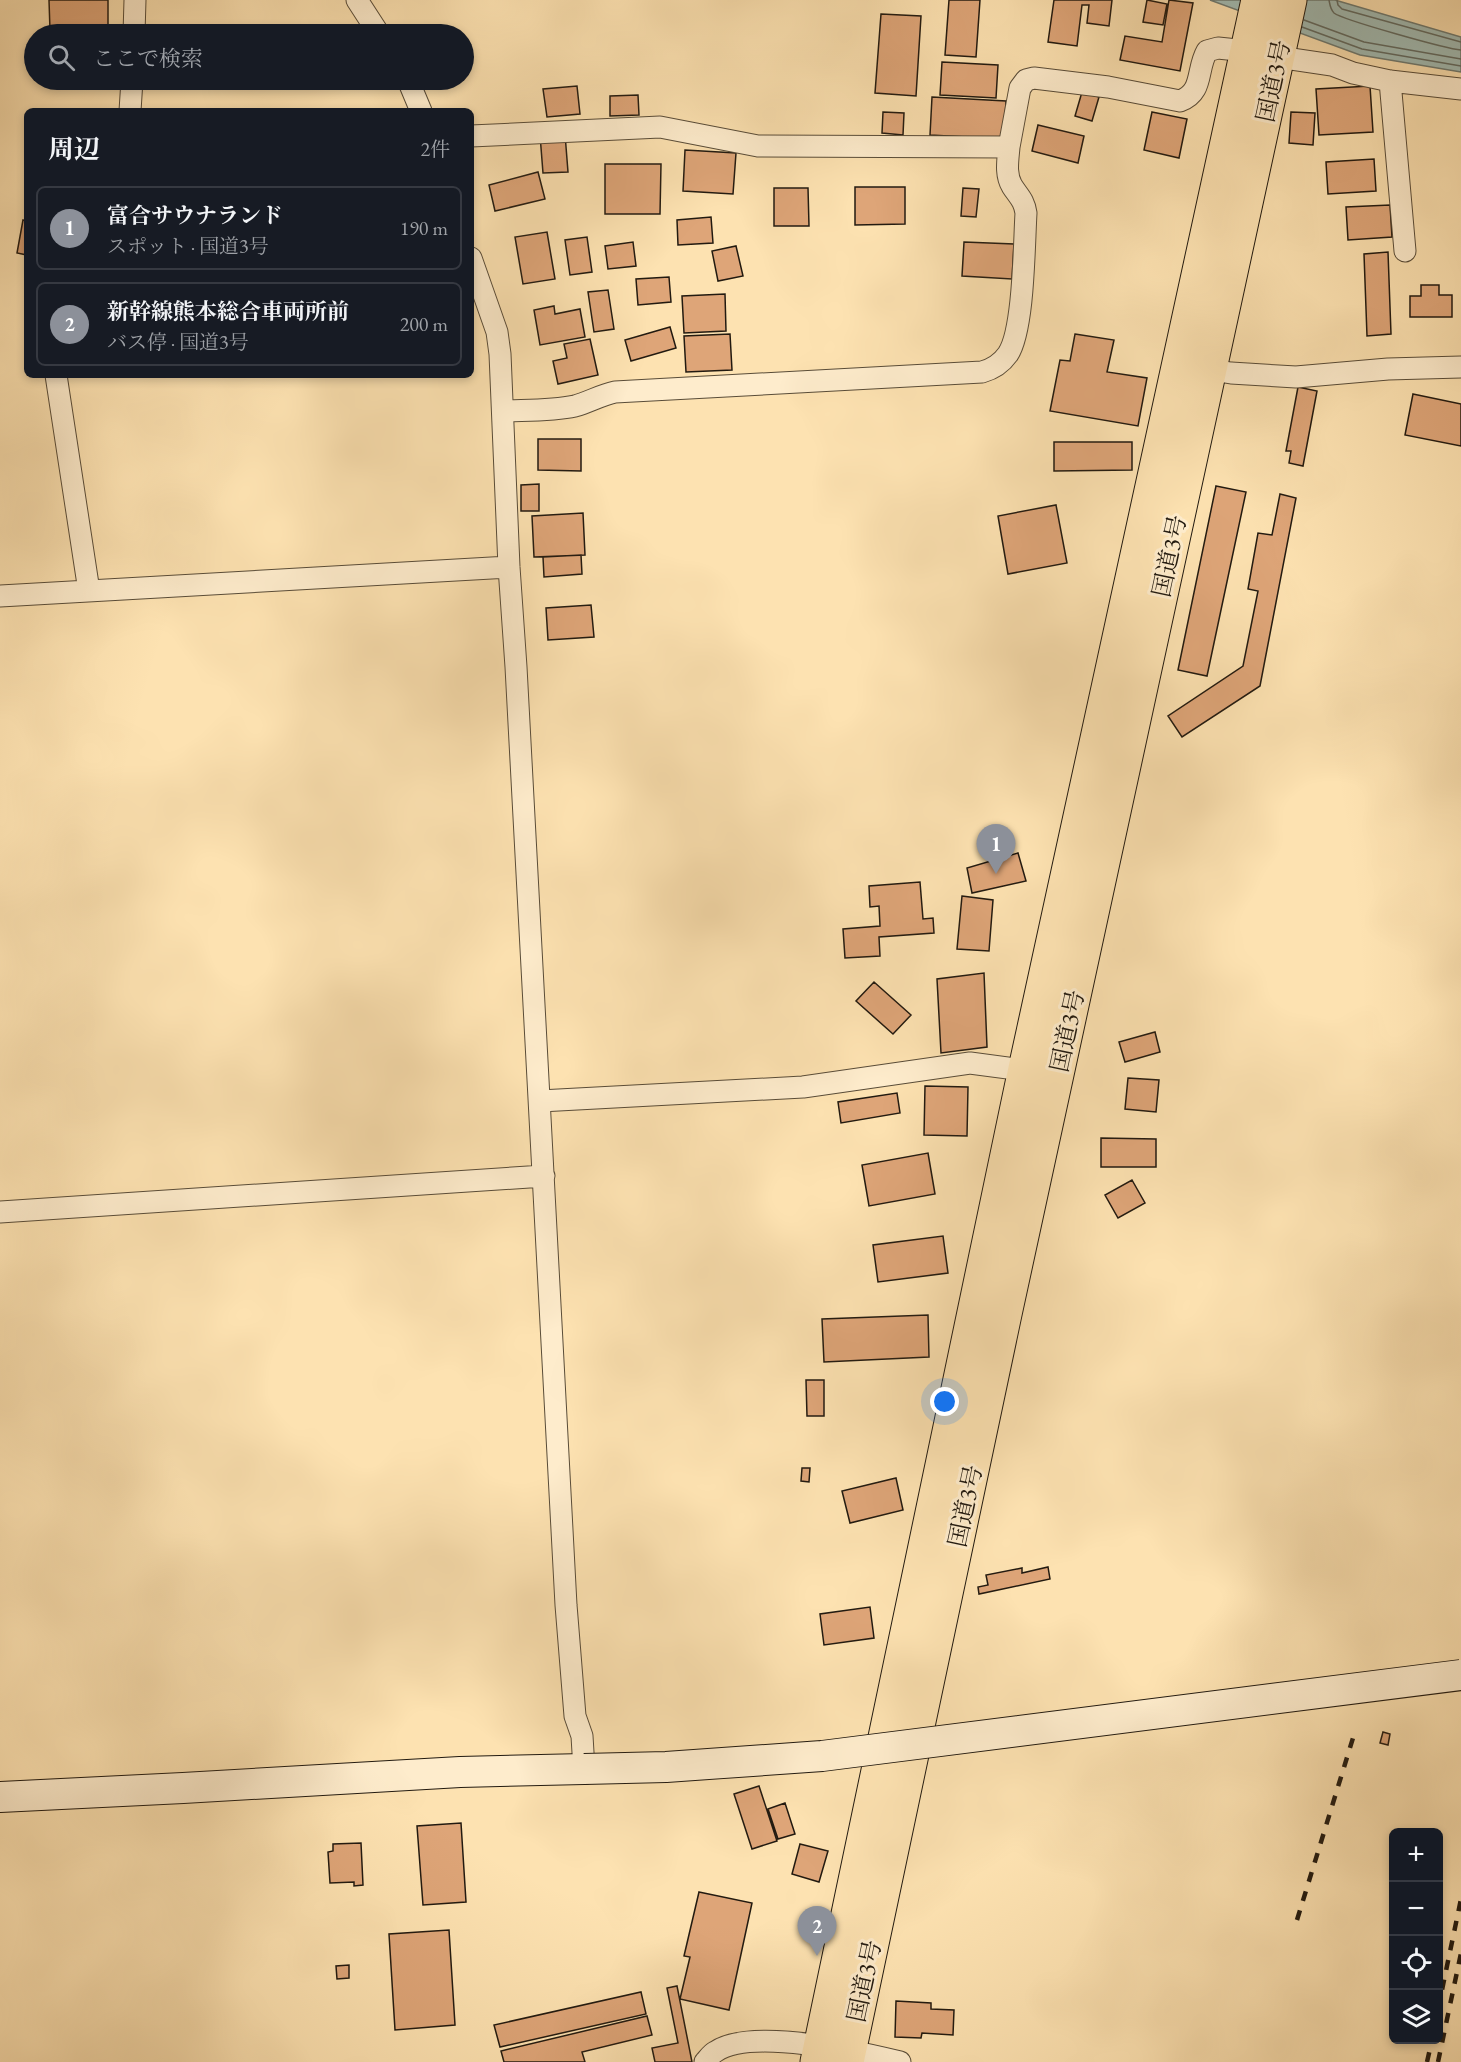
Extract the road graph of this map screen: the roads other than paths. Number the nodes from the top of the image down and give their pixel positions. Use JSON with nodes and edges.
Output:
{"nodes":[{"id":1,"x":135,"y":0,"type":"edge"},
{"id":2,"x":357,"y":0,"type":"edge"},
{"id":3,"x":1290,"y":0,"type":"edge"},
{"id":4,"x":134,"y":24,"type":"edge"},
{"id":5,"x":373,"y":24,"type":"edge"},
{"id":6,"x":1264,"y":32,"type":"edge"},
{"id":7,"x":1390,"y":81,"type":"junction"},
{"id":8,"x":1461,"y":89,"type":"edge"},
{"id":9,"x":131,"y":90,"type":"edge"},
{"id":10,"x":413,"y":90,"type":"edge"},
{"id":11,"x":130,"y":108,"type":"edge"},
{"id":12,"x":420,"y":108,"type":"edge"},
{"id":13,"x":474,"y":136,"type":"edge"},
{"id":14,"x":1009,"y":147,"type":"junction"},
{"id":15,"x":1405,"y":251,"type":"dead end"},
{"id":16,"x":474,"y":267,"type":"edge"},
{"id":17,"x":1195,"y":367,"type":"junction"},
{"id":18,"x":1461,"y":367,"type":"edge"},
{"id":19,"x":56,"y":378,"type":"edge"},
{"id":20,"x":503,"y":411,"type":"junction"},
{"id":21,"x":509,"y":567,"type":"junction"},
{"id":22,"x":89,"y":591,"type":"junction"},
{"id":23,"x":0,"y":596,"type":"edge"},
{"id":24,"x":1025,"y":1070,"type":"junction"},
{"id":25,"x":1057,"y":1076,"type":"junction"},
{"id":26,"x":540,"y":1101,"type":"junction"},
{"id":27,"x":544,"y":1176,"type":"junction"},
{"id":28,"x":0,"y":1212,"type":"edge"},
{"id":29,"x":1461,"y":1675,"type":"edge"},
{"id":30,"x":584,"y":1769,"type":"junction"},
{"id":31,"x":0,"y":1797,"type":"edge"},
{"id":32,"x":833,"y":2055,"type":"edge"},
{"id":33,"x":705,"y":2062,"type":"edge"},
{"id":34,"x":900,"y":2062,"type":"edge"}],
"edges":[{"from":1,"to":4,"type":"street"},
{"from":2,"to":5,"type":"street"},
{"from":3,"to":6,"type":"highway","name":"国道3号"},
{"from":6,"to":7,"type":"street"},
{"from":6,"to":14,"type":"street"},
{"from":6,"to":17,"type":"highway","name":"国道3号"},
{"from":7,"to":8,"type":"street"},
{"from":7,"to":15,"type":"street"},
{"from":9,"to":11,"type":"street"},
{"from":10,"to":12,"type":"street"},
{"from":13,"to":14,"type":"street"},
{"from":14,"to":20,"type":"street"},
{"from":16,"to":20,"type":"street"},
{"from":17,"to":18,"type":"street"},
{"from":17,"to":24,"type":"highway","name":"国道3号"},
{"from":17,"to":25,"type":"highway","name":"国道3号"},
{"from":19,"to":22,"type":"street"},
{"from":20,"to":21,"type":"street"},
{"from":21,"to":22,"type":"street"},
{"from":21,"to":26,"type":"street"},
{"from":22,"to":23,"type":"street"},
{"from":24,"to":25,"type":"street"},
{"from":24,"to":26,"type":"street"},
{"from":24,"to":32,"type":"highway","name":"国道3号"},
{"from":25,"to":32,"type":"highway","name":"国道3号"},
{"from":26,"to":27,"type":"street"},
{"from":27,"to":28,"type":"street"},
{"from":27,"to":30,"type":"street"},
{"from":29,"to":30,"type":"street","bridge":true},
{"from":30,"to":31,"type":"street"},
{"from":32,"to":33,"type":"street"},
{"from":32,"to":34,"type":"street"}]}
